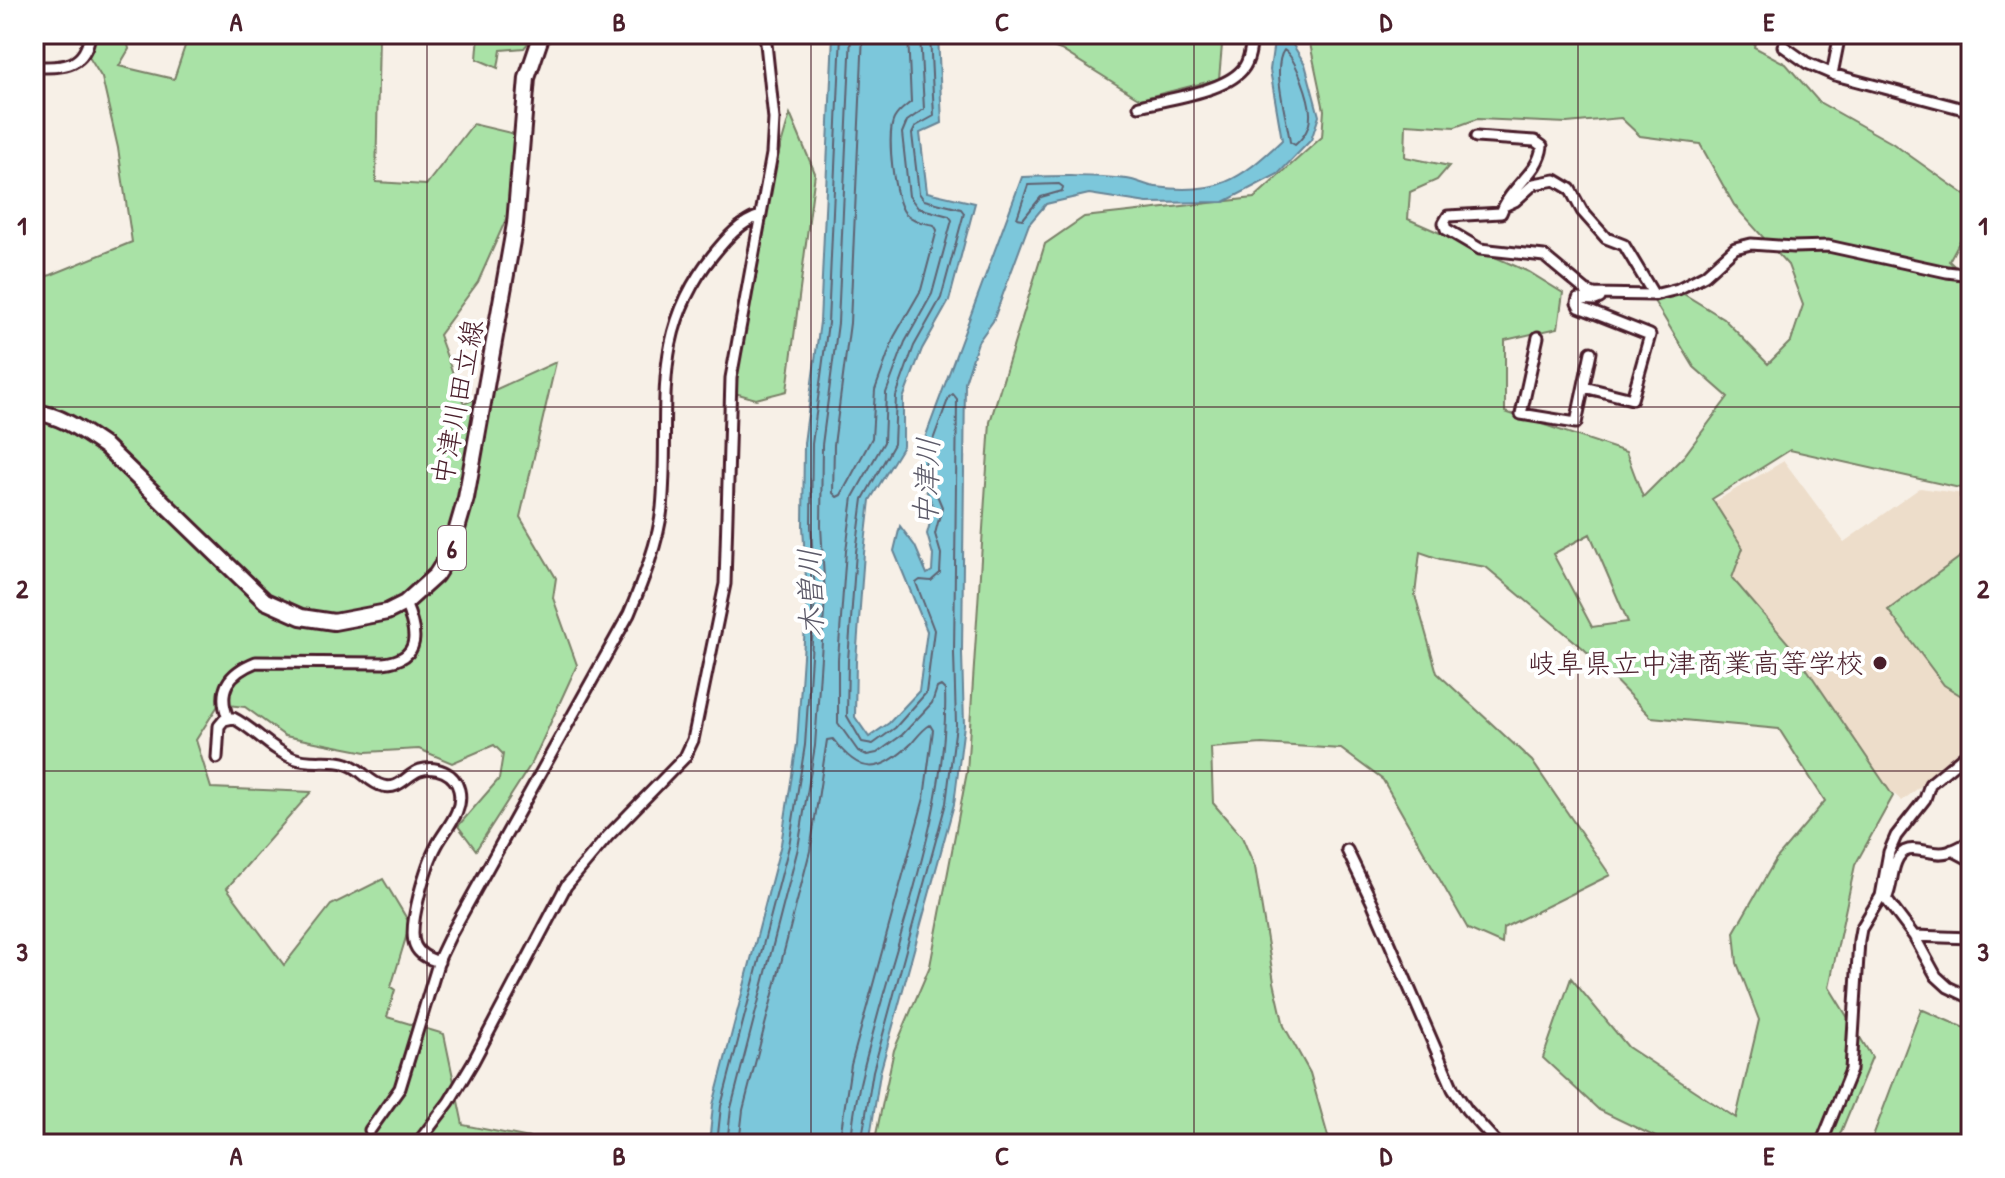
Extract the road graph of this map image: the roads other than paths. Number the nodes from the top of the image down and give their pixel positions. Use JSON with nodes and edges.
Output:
{"nodes":[{"id":1,"x":90,"y":34,"type":"edge"},
{"id":2,"x":542,"y":34,"type":"edge"},
{"id":3,"x":765,"y":34,"type":"edge"},
{"id":4,"x":1252,"y":34,"type":"edge"},
{"id":5,"x":1840,"y":34,"type":"edge"},
{"id":6,"x":1783,"y":46,"type":"dead end"},
{"id":7,"x":34,"y":67,"type":"edge"},
{"id":8,"x":1832,"y":74,"type":"junction"},
{"id":9,"x":1139,"y":106,"type":"dead end"},
{"id":10,"x":1971,"y":111,"type":"edge"},
{"id":11,"x":1476,"y":137,"type":"dead end"},
{"id":12,"x":1504,"y":206,"type":"junction"},
{"id":13,"x":760,"y":216,"type":"junction"},
{"id":14,"x":1971,"y":275,"type":"edge"},
{"id":15,"x":1606,"y":295,"type":"junction"},
{"id":16,"x":1654,"y":295,"type":"junction"},
{"id":17,"x":1538,"y":337,"type":"dead end"},
{"id":18,"x":1591,"y":352,"type":"dead end"},
{"id":19,"x":1584,"y":387,"type":"junction"},
{"id":20,"x":34,"y":412,"type":"edge"},
{"id":21,"x":405,"y":603,"type":"junction"},
{"id":22,"x":228,"y":718,"type":"junction"},
{"id":23,"x":1971,"y":750,"type":"edge"},
{"id":24,"x":217,"y":758,"type":"dead end"},
{"id":25,"x":1971,"y":841,"type":"edge"},
{"id":26,"x":1347,"y":850,"type":"dead end"},
{"id":27,"x":1952,"y":850,"type":"junction"},
{"id":28,"x":1971,"y":860,"type":"edge"},
{"id":29,"x":1884,"y":897,"type":"junction"},
{"id":30,"x":1914,"y":936,"type":"junction"},
{"id":31,"x":1971,"y":938,"type":"edge"},
{"id":32,"x":439,"y":962,"type":"junction"},
{"id":33,"x":1971,"y":998,"type":"edge"},
{"id":34,"x":370,"y":1130,"type":"dead end"},
{"id":35,"x":417,"y":1144,"type":"edge"},
{"id":36,"x":1498,"y":1144,"type":"edge"},
{"id":37,"x":1821,"y":1144,"type":"edge"}],
"edges":[{"from":1,"to":7,"type":"street"},
{"from":2,"to":21,"type":"main road","name":"中津川田立線","number":"6"},
{"from":3,"to":13,"type":"street"},
{"from":4,"to":9,"type":"street"},
{"from":5,"to":8,"type":"street"},
{"from":6,"to":8,"type":"street"},
{"from":8,"to":10,"type":"street"},
{"from":11,"to":12,"type":"street"},
{"from":12,"to":15,"type":"street"},
{"from":12,"to":16,"type":"street"},
{"from":13,"to":32,"type":"street"},
{"from":13,"to":35,"type":"street"},
{"from":14,"to":16,"type":"street"},
{"from":15,"to":16,"type":"street"},
{"from":15,"to":19,"type":"street"},
{"from":17,"to":19,"type":"street"},
{"from":18,"to":19,"type":"street"},
{"from":20,"to":21,"type":"main road","name":"中津川田立線","number":"6"},
{"from":21,"to":22,"type":"street"},
{"from":22,"to":24,"type":"street"},
{"from":22,"to":32,"type":"street"},
{"from":23,"to":29,"type":"street"},
{"from":25,"to":27,"type":"street"},
{"from":26,"to":36,"type":"street"},
{"from":27,"to":28,"type":"street"},
{"from":27,"to":29,"type":"street"},
{"from":29,"to":30,"type":"street"},
{"from":29,"to":37,"type":"street"},
{"from":30,"to":31,"type":"street"},
{"from":30,"to":33,"type":"street"},
{"from":32,"to":34,"type":"street"}]}
